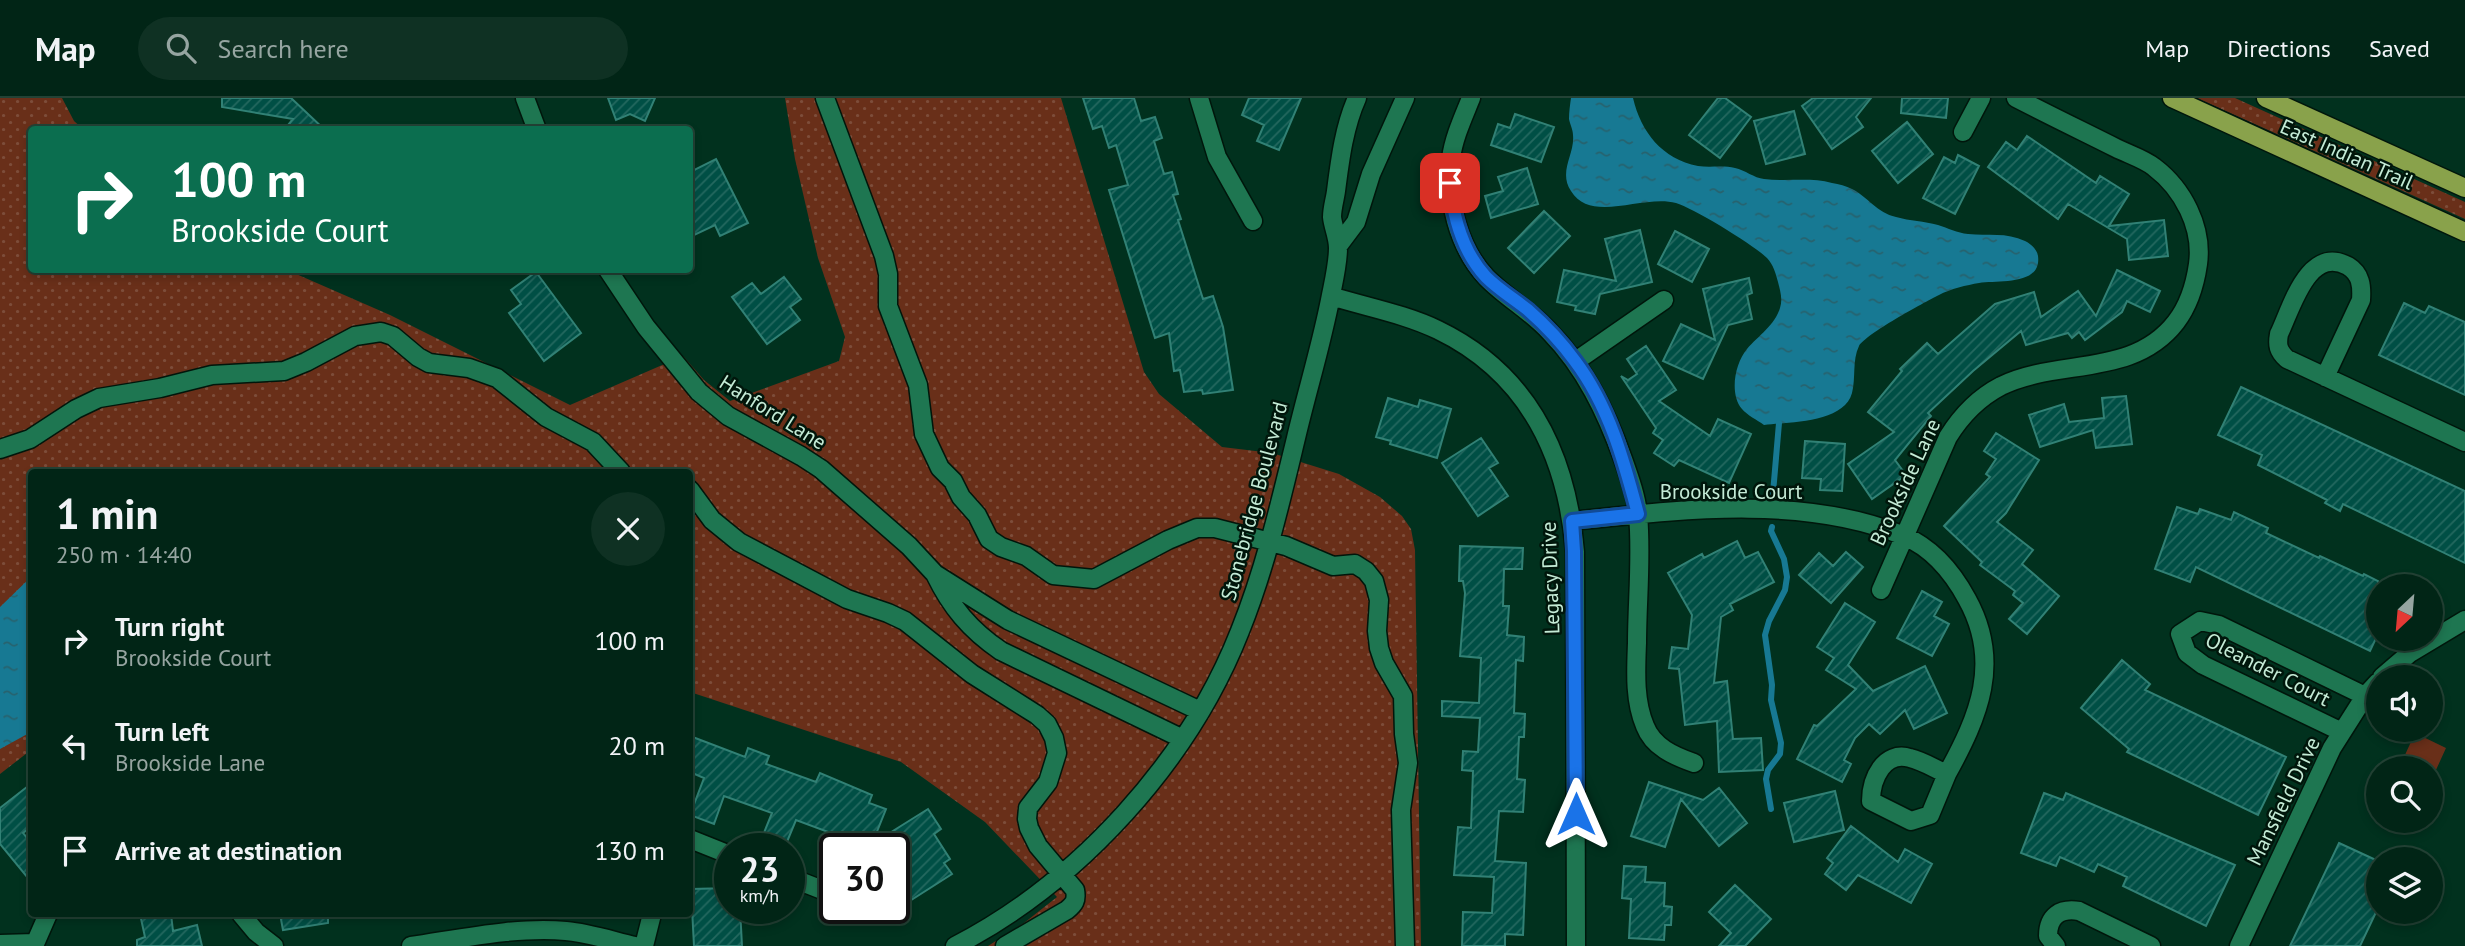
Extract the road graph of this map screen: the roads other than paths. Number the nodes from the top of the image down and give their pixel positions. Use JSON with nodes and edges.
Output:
{"nodes":[{"id":1,"x":525,"y":98,"type":"edge"},
{"id":2,"x":825,"y":98,"type":"edge"},
{"id":3,"x":1199,"y":98,"type":"edge"},
{"id":4,"x":1357,"y":98,"type":"edge"},
{"id":5,"x":1405,"y":98,"type":"edge"},
{"id":6,"x":1471,"y":98,"type":"edge"},
{"id":7,"x":1981,"y":98,"type":"edge"},
{"id":8,"x":2016,"y":98,"type":"edge"},
{"id":9,"x":2172,"y":98,"type":"edge"},
{"id":10,"x":2266,"y":98,"type":"edge"},
{"id":11,"x":536,"y":126,"type":"edge"},
{"id":12,"x":1963,"y":132,"type":"dead end"},
{"id":13,"x":2465,"y":188,"type":"edge"},
{"id":14,"x":1253,"y":221,"type":"dead end"},
{"id":15,"x":2465,"y":232,"type":"edge"},
{"id":16,"x":1338,"y":246,"type":"junction"},
{"id":17,"x":610,"y":273,"type":"edge"},
{"id":18,"x":1331,"y":296,"type":"junction"},
{"id":19,"x":1664,"y":300,"type":"dead end"},
{"id":20,"x":1576,"y":361,"type":"junction"},
{"id":21,"x":2325,"y":377,"type":"junction"},
{"id":22,"x":2465,"y":442,"type":"edge"},
{"id":23,"x":0,"y":449,"type":"edge"},
{"id":24,"x":618,"y":469,"type":"edge"},
{"id":25,"x":693,"y":494,"type":"edge"},
{"id":26,"x":1638,"y":514,"type":"junction"},
{"id":27,"x":1572,"y":521,"type":"junction"},
{"id":28,"x":1906,"y":537,"type":"junction"},
{"id":29,"x":1270,"y":542,"type":"junction"},
{"id":30,"x":934,"y":573,"type":"junction"},
{"id":31,"x":1881,"y":590,"type":"dead end"},
{"id":32,"x":2465,"y":620,"type":"edge"},
{"id":33,"x":2396,"y":665,"type":"edge"},
{"id":34,"x":2365,"y":696,"type":"joint"},
{"id":35,"x":1200,"y":711,"type":"junction"},
{"id":36,"x":2342,"y":732,"type":"junction"},
{"id":37,"x":1183,"y":739,"type":"junction"},
{"id":38,"x":1694,"y":762,"type":"dead end"},
{"id":39,"x":1947,"y":774,"type":"dead end"},
{"id":40,"x":693,"y":840,"type":"edge"},
{"id":41,"x":714,"y":849,"type":"edge"},
{"id":42,"x":1061,"y":874,"type":"junction"},
{"id":43,"x":47,"y":917,"type":"edge"},
{"id":44,"x":244,"y":917,"type":"edge"},
{"id":45,"x":651,"y":917,"type":"edge"},
{"id":46,"x":0,"y":944,"type":"edge"},
{"id":47,"x":34,"y":944,"type":"edge"},
{"id":48,"x":274,"y":946,"type":"edge"},
{"id":49,"x":411,"y":946,"type":"edge"},
{"id":50,"x":635,"y":946,"type":"edge"},
{"id":51,"x":644,"y":946,"type":"edge"},
{"id":52,"x":955,"y":946,"type":"edge"},
{"id":53,"x":1005,"y":946,"type":"edge"},
{"id":54,"x":1405,"y":946,"type":"edge"},
{"id":55,"x":1576,"y":946,"type":"edge"},
{"id":56,"x":2056,"y":946,"type":"edge"},
{"id":57,"x":2151,"y":946,"type":"edge"},
{"id":58,"x":2239,"y":946,"type":"edge"}],
"edges":[{"from":1,"to":11,"type":"street"},
{"from":2,"to":29,"type":"street"},
{"from":3,"to":14,"type":"street"},
{"from":4,"to":16,"type":"street","name":"Stonebridge Boulevard"},
{"from":5,"to":16,"type":"street","name":"Stonebridge Boulevard"},
{"from":6,"to":20,"type":"street"},
{"from":7,"to":12,"type":"street"},
{"from":8,"to":28,"type":"street","name":"Brookside Lane"},
{"from":9,"to":15,"type":"main road","name":"East Indian Trail"},
{"from":10,"to":13,"type":"main road","name":"East Indian Trail"},
{"from":16,"to":18,"type":"street","name":"Stonebridge Boulevard"},
{"from":17,"to":30,"type":"street","name":"Hanford Lane"},
{"from":18,"to":27,"type":"street","name":"Legacy Drive"},
{"from":18,"to":29,"type":"street","name":"Stonebridge Boulevard"},
{"from":19,"to":20,"type":"street"},
{"from":20,"to":26,"type":"street"},
{"from":21,"to":21,"type":"street"},
{"from":21,"to":22,"type":"street"},
{"from":23,"to":24,"type":"street"},
{"from":25,"to":42,"type":"street"},
{"from":26,"to":27,"type":"street","name":"Brookside Court"},
{"from":26,"to":28,"type":"street","name":"Brookside Court"},
{"from":26,"to":38,"type":"street"},
{"from":27,"to":55,"type":"street","name":"Legacy Drive"},
{"from":28,"to":31,"type":"street","name":"Brookside Lane"},
{"from":28,"to":39,"type":"street","name":"Brookside Court"},
{"from":29,"to":35,"type":"street","name":"Stonebridge Boulevard"},
{"from":29,"to":54,"type":"street"},
{"from":30,"to":35,"type":"street","name":"Hanford Lane"},
{"from":30,"to":37,"type":"street","name":"Hanford Lane"},
{"from":32,"to":33,"type":"street"},
{"from":34,"to":36,"type":"street","name":"Mansfield Drive"},
{"from":34,"to":36,"type":"street","name":"Oleander Court"},
{"from":35,"to":37,"type":"street","name":"Stonebridge Boulevard"},
{"from":36,"to":58,"type":"street","name":"Mansfield Drive"},
{"from":37,"to":42,"type":"street","name":"Stonebridge Boulevard"},
{"from":40,"to":41,"type":"street"},
{"from":42,"to":52,"type":"street","name":"Stonebridge Boulevard"},
{"from":42,"to":53,"type":"street"},
{"from":43,"to":47,"type":"street"},
{"from":44,"to":48,"type":"street"},
{"from":45,"to":51,"type":"street"},
{"from":46,"to":47,"type":"street"},
{"from":49,"to":50,"type":"street"},
{"from":56,"to":57,"type":"street"}]}
